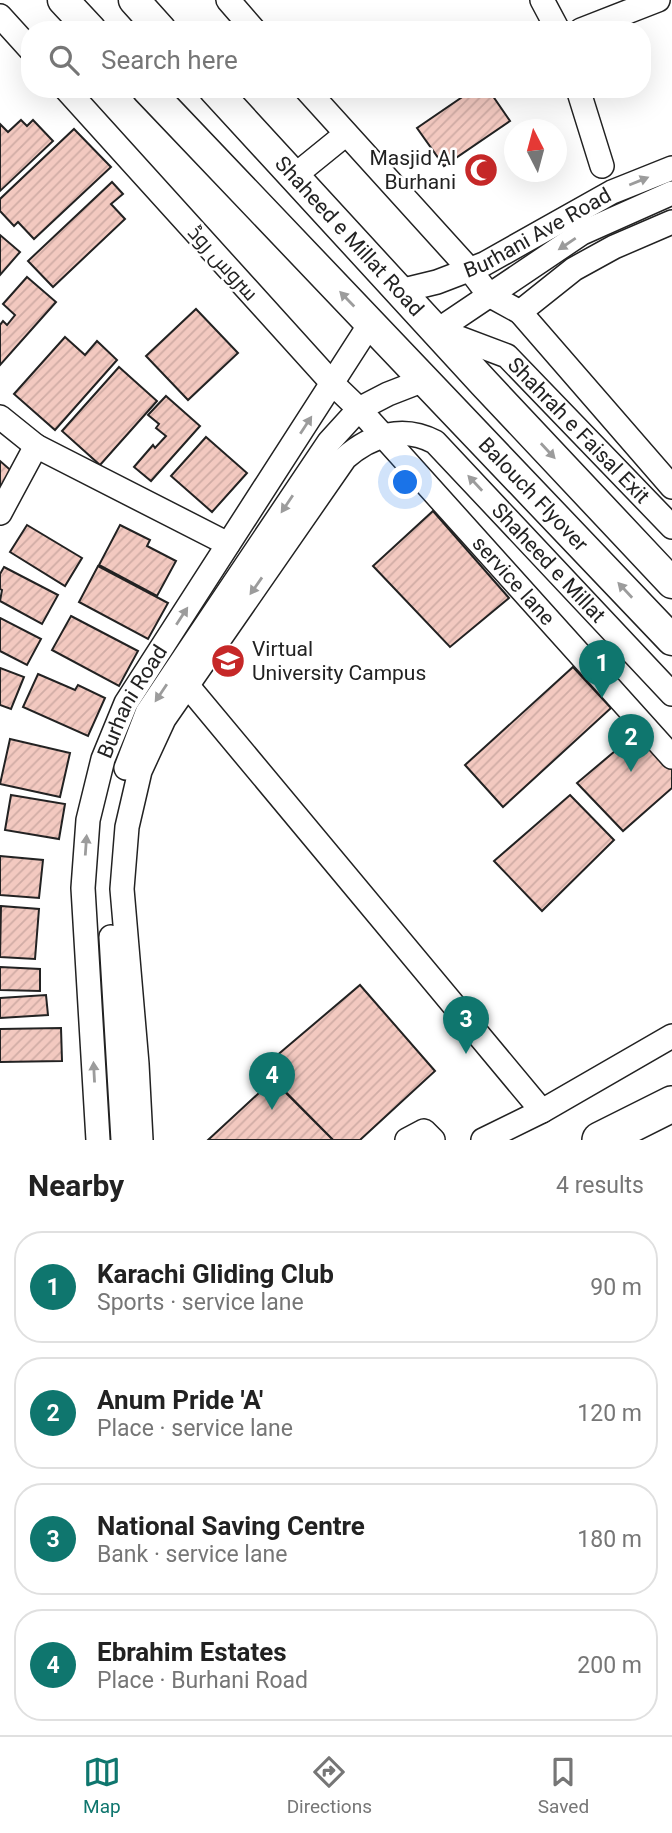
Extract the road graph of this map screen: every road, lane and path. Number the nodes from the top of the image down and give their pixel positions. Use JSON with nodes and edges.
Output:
{"nodes":[{"id":1,"x":63,"y":0,"type":"edge"},
{"id":2,"x":81,"y":0,"type":"edge"},
{"id":3,"x":114,"y":0,"type":"edge"},
{"id":4,"x":134,"y":0,"type":"edge"},
{"id":5,"x":542,"y":0,"type":"edge"},
{"id":6,"x":658,"y":0,"type":"edge"},
{"id":7,"x":230,"y":1,"type":"edge"},
{"id":8,"x":0,"y":16,"type":"edge"},
{"id":9,"x":83,"y":21,"type":"edge"},
{"id":10,"x":100,"y":21,"type":"edge"},
{"id":11,"x":132,"y":21,"type":"edge"},
{"id":12,"x":153,"y":21,"type":"edge"},
{"id":13,"x":247,"y":21,"type":"edge"},
{"id":14,"x":553,"y":21,"type":"edge"},
{"id":15,"x":604,"y":21,"type":"edge"},
{"id":16,"x":21,"y":39,"type":"edge"},
{"id":17,"x":74,"y":98,"type":"edge"},
{"id":18,"x":155,"y":98,"type":"edge"},
{"id":19,"x":171,"y":98,"type":"edge"},
{"id":20,"x":203,"y":98,"type":"edge"},
{"id":21,"x":223,"y":98,"type":"edge"},
{"id":22,"x":314,"y":98,"type":"edge"},
{"id":23,"x":581,"y":98,"type":"edge"},
{"id":24,"x":346,"y":134,"type":"junction"},
{"id":25,"x":601,"y":166,"type":"dead end"},
{"id":26,"x":672,"y":168,"type":"edge"},
{"id":27,"x":299,"y":182,"type":"junction"},
{"id":28,"x":672,"y":193,"type":"edge"},
{"id":29,"x":260,"y":209,"type":"junction"},
{"id":30,"x":672,"y":222,"type":"edge"},
{"id":31,"x":470,"y":270,"type":"junction"},
{"id":32,"x":400,"y":291,"type":"junction"},
{"id":33,"x":489,"y":295,"type":"junction"},
{"id":34,"x":520,"y":312,"type":"junction"},
{"id":35,"x":370,"y":324,"type":"junction"},
{"id":36,"x":438,"y":330,"type":"junction"},
{"id":37,"x":424,"y":380,"type":"junction"},
{"id":38,"x":484,"y":383,"type":"joint"},
{"id":39,"x":332,"y":384,"type":"junction"},
{"id":40,"x":359,"y":409,"type":"junction"},
{"id":41,"x":0,"y":417,"type":"edge"},
{"id":42,"x":382,"y":435,"type":"junction"},
{"id":43,"x":36,"y":446,"type":"junction"},
{"id":44,"x":672,"y":487,"type":"edge"},
{"id":45,"x":0,"y":513,"type":"edge"},
{"id":46,"x":672,"y":527,"type":"edge"},
{"id":47,"x":228,"y":544,"type":"junction"},
{"id":48,"x":672,"y":583,"type":"edge"},
{"id":49,"x":672,"y":640,"type":"edge"},
{"id":50,"x":187,"y":685,"type":"junction"},
{"id":51,"x":672,"y":695,"type":"edge"},
{"id":52,"x":672,"y":757,"type":"edge"},
{"id":53,"x":672,"y":1036,"type":"edge"},
{"id":54,"x":672,"y":1104,"type":"edge"},
{"id":55,"x":542,"y":1111,"type":"junction"},
{"id":56,"x":97,"y":1140,"type":"edge"},
{"id":57,"x":123,"y":1140,"type":"edge"},
{"id":58,"x":141,"y":1140,"type":"edge"},
{"id":59,"x":407,"y":1140,"type":"edge"},
{"id":60,"x":433,"y":1140,"type":"edge"},
{"id":61,"x":483,"y":1140,"type":"edge"},
{"id":62,"x":600,"y":1140,"type":"edge"}],
"edges":[{"from":1,"to":9,"type":"main road"},
{"from":2,"to":10,"type":"main road"},
{"from":3,"to":11,"type":"main road"},
{"from":4,"to":12,"type":"main road"},
{"from":5,"to":14,"type":"street"},
{"from":6,"to":15,"type":"street"},
{"from":7,"to":13,"type":"street"},
{"from":8,"to":16,"type":"street"},
{"from":17,"to":39,"type":"street","name":"سروس روڈ"},
{"from":18,"to":29,"type":"main road"},
{"from":19,"to":29,"type":"main road"},
{"from":20,"to":27,"type":"main road"},
{"from":21,"to":27,"type":"main road","name":"Shaheed e Millat Road"},
{"from":22,"to":24,"type":"street"},
{"from":23,"to":25,"type":"street"},
{"from":24,"to":27,"type":"street"},
{"from":24,"to":31,"type":"street"},
{"from":31,"to":26,"type":"street","name":"Burhani Ave Road","one_way":true},
{"from":27,"to":32,"type":"main road","name":"Shaheed e Millat Road"},
{"from":28,"to":33,"type":"street","one_way":true},
{"from":35,"to":29,"type":"main road","one_way":true},
{"from":30,"to":34,"type":"street"},
{"from":31,"to":32,"type":"street","name":"Burhani Ave Road"},
{"from":31,"to":33,"type":"street"},
{"from":32,"to":36,"type":"main road","name":"Shaheed e Millat Road"},
{"from":33,"to":34,"type":"street"},
{"from":33,"to":36,"type":"street"},
{"from":34,"to":44,"type":"street"},
{"from":35,"to":37,"type":"main road","name":"Balouch Flyover"},
{"from":35,"to":39,"type":"street","name":"Burhani Road"},
{"from":36,"to":38,"type":"main road","name":"Shaheed e Millat Road"},
{"from":36,"to":46,"type":"street","name":"Shahrah e Faisal Exit"},
{"from":37,"to":40,"type":"street","name":"Burhani Road"},
{"from":49,"to":37,"type":"main road","name":"Balouch Flyover","one_way":true},
{"from":38,"to":48,"type":"main road","name":"Balouch Flyover","one_way":true},
{"from":39,"to":40,"type":"street","name":"سروس روڈ"},
{"from":47,"to":39,"type":"street","name":"Burhani Road","one_way":true},
{"from":40,"to":42,"type":"street","name":"سروس روڈ"},
{"from":40,"to":57,"type":"street","name":"Burhani Road","one_way":true},
{"from":41,"to":43,"type":"street"},
{"from":42,"to":50,"type":"street","one_way":true},
{"from":51,"to":42,"type":"street","name":"Shaheed e Millat","one_way":true},
{"from":42,"to":52,"type":"street","name":"service lane"},
{"from":43,"to":45,"type":"street"},
{"from":43,"to":47,"type":"street"},
{"from":56,"to":47,"type":"street","name":"Burhani Road","one_way":true},
{"from":50,"to":55,"type":"street"},
{"from":50,"to":58,"type":"street"},
{"from":53,"to":55,"type":"street"},
{"from":54,"to":62,"type":"highway"},
{"from":55,"to":61,"type":"street"},
{"from":59,"to":60,"type":"street"}]}
